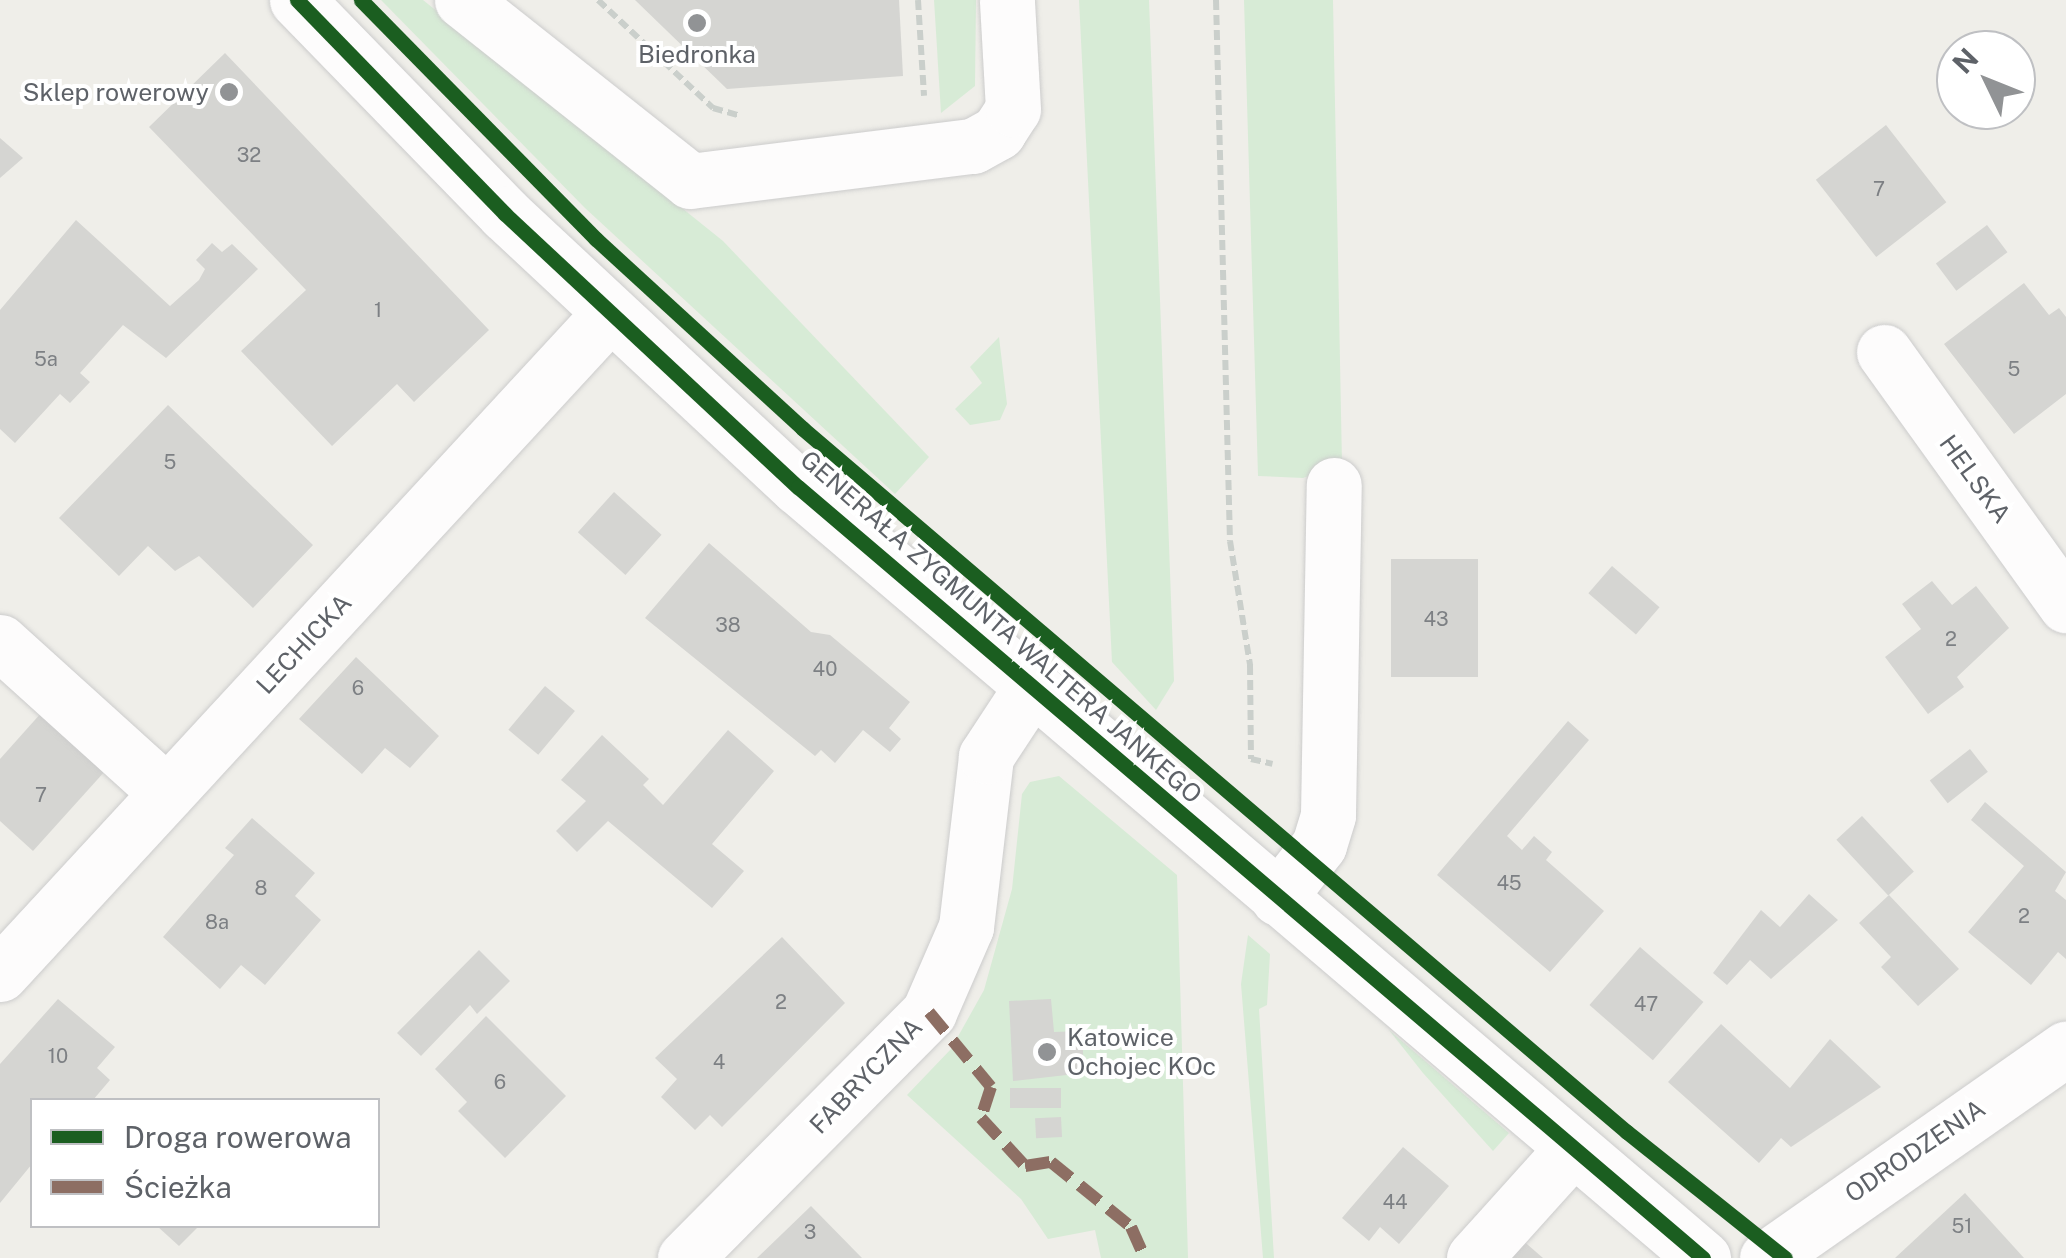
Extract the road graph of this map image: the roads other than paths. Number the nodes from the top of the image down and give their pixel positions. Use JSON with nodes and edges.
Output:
{"nodes":[{"id":1,"x":298,"y":0,"type":"edge"},
{"id":2,"x":462,"y":0,"type":"edge"},
{"id":3,"x":1007,"y":0,"type":"edge"},
{"id":4,"x":609,"y":314,"type":"junction"},
{"id":5,"x":1884,"y":352,"type":"dead end"},
{"id":6,"x":1334,"y":485,"type":"dead end"},
{"id":7,"x":2066,"y":606,"type":"edge"},
{"id":8,"x":0,"y":642,"type":"edge"},
{"id":9,"x":1030,"y":689,"type":"junction"},
{"id":10,"x":167,"y":792,"type":"junction"},
{"id":11,"x":1278,"y":898,"type":"junction"},
{"id":12,"x":0,"y":974,"type":"edge"},
{"id":13,"x":2066,"y":1049,"type":"edge"},
{"id":14,"x":1574,"y":1148,"type":"junction"},
{"id":15,"x":686,"y":1258,"type":"edge"},
{"id":16,"x":1474,"y":1258,"type":"edge"},
{"id":17,"x":1704,"y":1258,"type":"edge"},
{"id":18,"x":1767,"y":1258,"type":"edge"}],
"edges":[{"from":1,"to":4,"type":"street","name":"GENERAŁA ZYGMUNTA WALTERA JANKEGO"},
{"from":2,"to":3,"type":"street"},
{"from":4,"to":9,"type":"street","name":"GENERAŁA ZYGMUNTA WALTERA JANKEGO"},
{"from":4,"to":10,"type":"street","name":"LECHICKA"},
{"from":5,"to":7,"type":"street","name":"HELSKA"},
{"from":6,"to":11,"type":"street"},
{"from":8,"to":10,"type":"street"},
{"from":9,"to":11,"type":"street","name":"GENERAŁA ZYGMUNTA WALTERA JANKEGO"},
{"from":9,"to":15,"type":"street","name":"FABRYCZNA"},
{"from":10,"to":12,"type":"street","name":"LECHICKA"},
{"from":11,"to":14,"type":"street","name":"GENERAŁA ZYGMUNTA WALTERA JANKEGO"},
{"from":13,"to":18,"type":"street","name":"ODRODZENIA"},
{"from":14,"to":16,"type":"street"},
{"from":14,"to":17,"type":"street","name":"GENERAŁA ZYGMUNTA WALTERA JANKEGO"}]}
